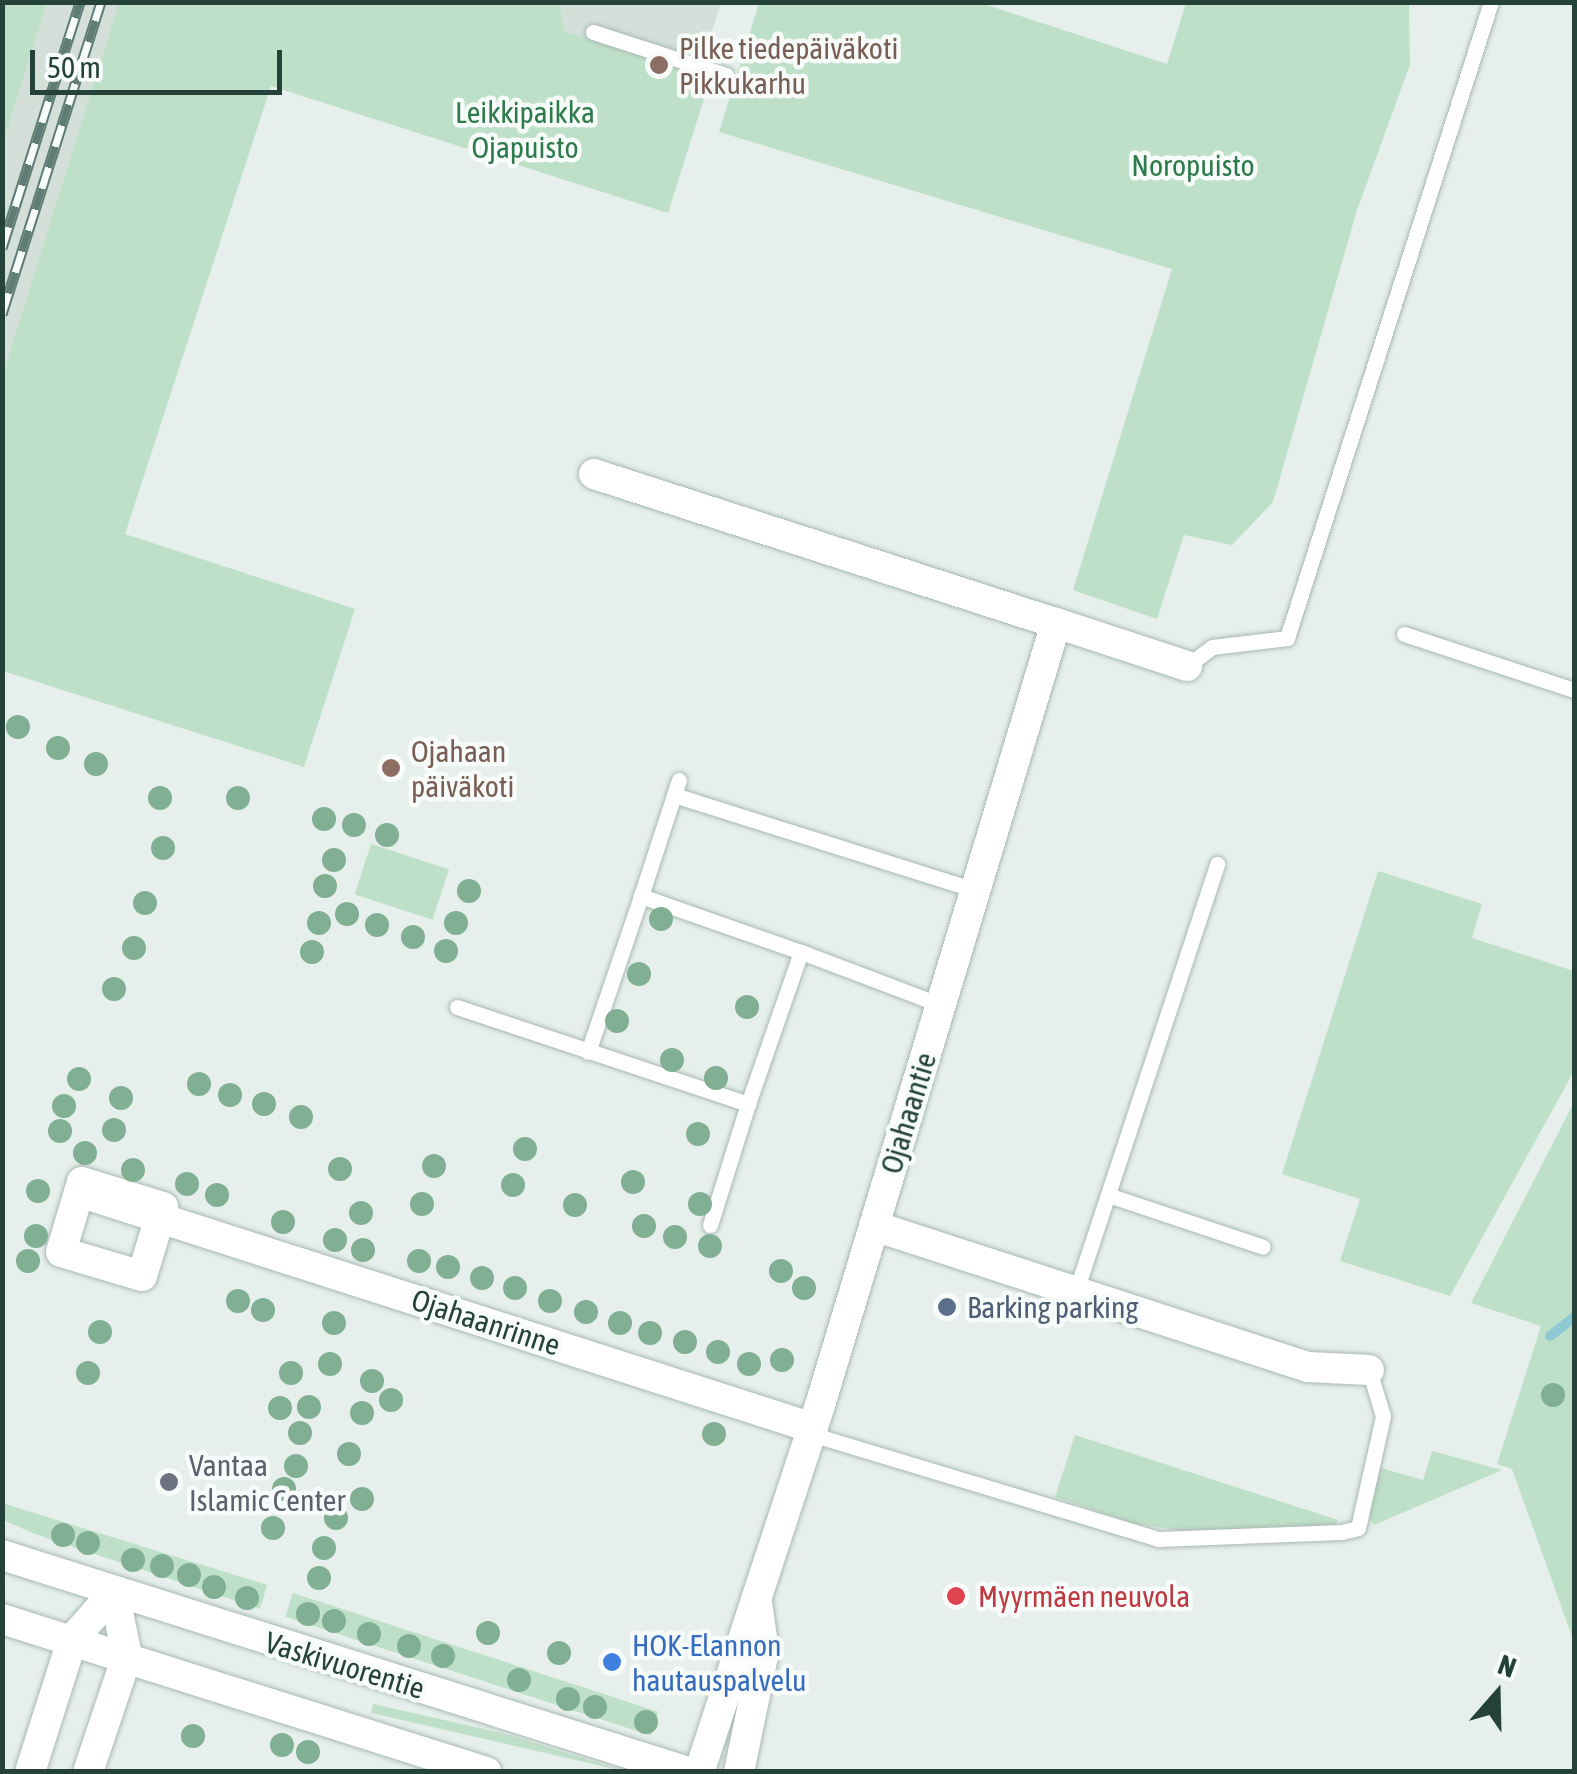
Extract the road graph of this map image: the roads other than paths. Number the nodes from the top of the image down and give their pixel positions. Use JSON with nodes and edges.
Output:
{"nodes":[{"id":1,"x":1491,"y":2,"type":"edge"},
{"id":2,"x":593,"y":32,"type":"dead end"},
{"id":3,"x":726,"y":76,"type":"dead end"},
{"id":4,"x":594,"y":474,"type":"dead end"},
{"id":5,"x":1056,"y":623,"type":"junction"},
{"id":6,"x":1404,"y":634,"type":"dead end"},
{"id":7,"x":1188,"y":666,"type":"joint"},
{"id":8,"x":1574,"y":690,"type":"edge"},
{"id":9,"x":1217,"y":864,"type":"dead end"},
{"id":10,"x":976,"y":890,"type":"junction"},
{"id":11,"x":641,"y":896,"type":"junction"},
{"id":12,"x":801,"y":952,"type":"junction"},
{"id":13,"x":941,"y":1005,"type":"junction"},
{"id":14,"x":457,"y":1006,"type":"dead end"},
{"id":15,"x":588,"y":1052,"type":"junction"},
{"id":16,"x":748,"y":1104,"type":"junction"},
{"id":17,"x":1108,"y":1196,"type":"junction"},
{"id":18,"x":160,"y":1218,"type":"junction"},
{"id":19,"x":710,"y":1225,"type":"dead end"},
{"id":20,"x":874,"y":1226,"type":"junction"},
{"id":21,"x":1263,"y":1247,"type":"dead end"},
{"id":22,"x":1076,"y":1292,"type":"junction"},
{"id":23,"x":1369,"y":1370,"type":"joint"},
{"id":24,"x":812,"y":1431,"type":"junction"},
{"id":25,"x":2,"y":1555,"type":"edge"},
{"id":26,"x":114,"y":1592,"type":"junction"},
{"id":27,"x":758,"y":1603,"type":"junction"},
{"id":28,"x":2,"y":1618,"type":"edge"},
{"id":29,"x":72,"y":1640,"type":"junction"},
{"id":30,"x":127,"y":1656,"type":"junction"},
{"id":31,"x":30,"y":1772,"type":"edge"},
{"id":32,"x":88,"y":1772,"type":"edge"},
{"id":33,"x":486,"y":1772,"type":"edge"},
{"id":34,"x":688,"y":1772,"type":"edge"},
{"id":35,"x":698,"y":1772,"type":"edge"},
{"id":36,"x":739,"y":1772,"type":"edge"}],
"edges":[{"from":1,"to":7,"type":"lane"},
{"from":2,"to":3,"type":"lane"},
{"from":4,"to":5,"type":"street"},
{"from":5,"to":7,"type":"street"},
{"from":5,"to":10,"type":"street","name":"Ojahaantie"},
{"from":6,"to":8,"type":"lane"},
{"from":9,"to":17,"type":"lane"},
{"from":10,"to":11,"type":"lane"},
{"from":10,"to":13,"type":"street","name":"Ojahaantie"},
{"from":11,"to":12,"type":"lane"},
{"from":11,"to":15,"type":"lane"},
{"from":12,"to":13,"type":"lane"},
{"from":12,"to":16,"type":"lane"},
{"from":13,"to":20,"type":"street","name":"Ojahaantie"},
{"from":14,"to":15,"type":"lane"},
{"from":15,"to":16,"type":"lane"},
{"from":16,"to":19,"type":"lane"},
{"from":17,"to":21,"type":"lane"},
{"from":17,"to":22,"type":"lane"},
{"from":18,"to":18,"type":"street","name":"Ojahaanrinne"},
{"from":18,"to":24,"type":"street","name":"Ojahaanrinne"},
{"from":20,"to":22,"type":"street"},
{"from":20,"to":24,"type":"street","name":"Ojahaantie"},
{"from":22,"to":23,"type":"street"},
{"from":23,"to":24,"type":"lane"},
{"from":24,"to":27,"type":"street","name":"Ojahaantie"},
{"from":25,"to":26,"type":"street","name":"Vaskivuorentie"},
{"from":26,"to":29,"type":"street"},
{"from":26,"to":30,"type":"street"},
{"from":26,"to":34,"type":"street","name":"Vaskivuorentie"},
{"from":27,"to":35,"type":"street","name":"Ojahaantie"},
{"from":27,"to":36,"type":"street","name":"Ojahaantie"},
{"from":28,"to":29,"type":"street","name":"Vaskivuorentie"},
{"from":29,"to":30,"type":"street","name":"Vaskivuorentie"},
{"from":29,"to":31,"type":"street"},
{"from":30,"to":32,"type":"street"},
{"from":30,"to":33,"type":"street","name":"Vaskivuorentie"}]}
